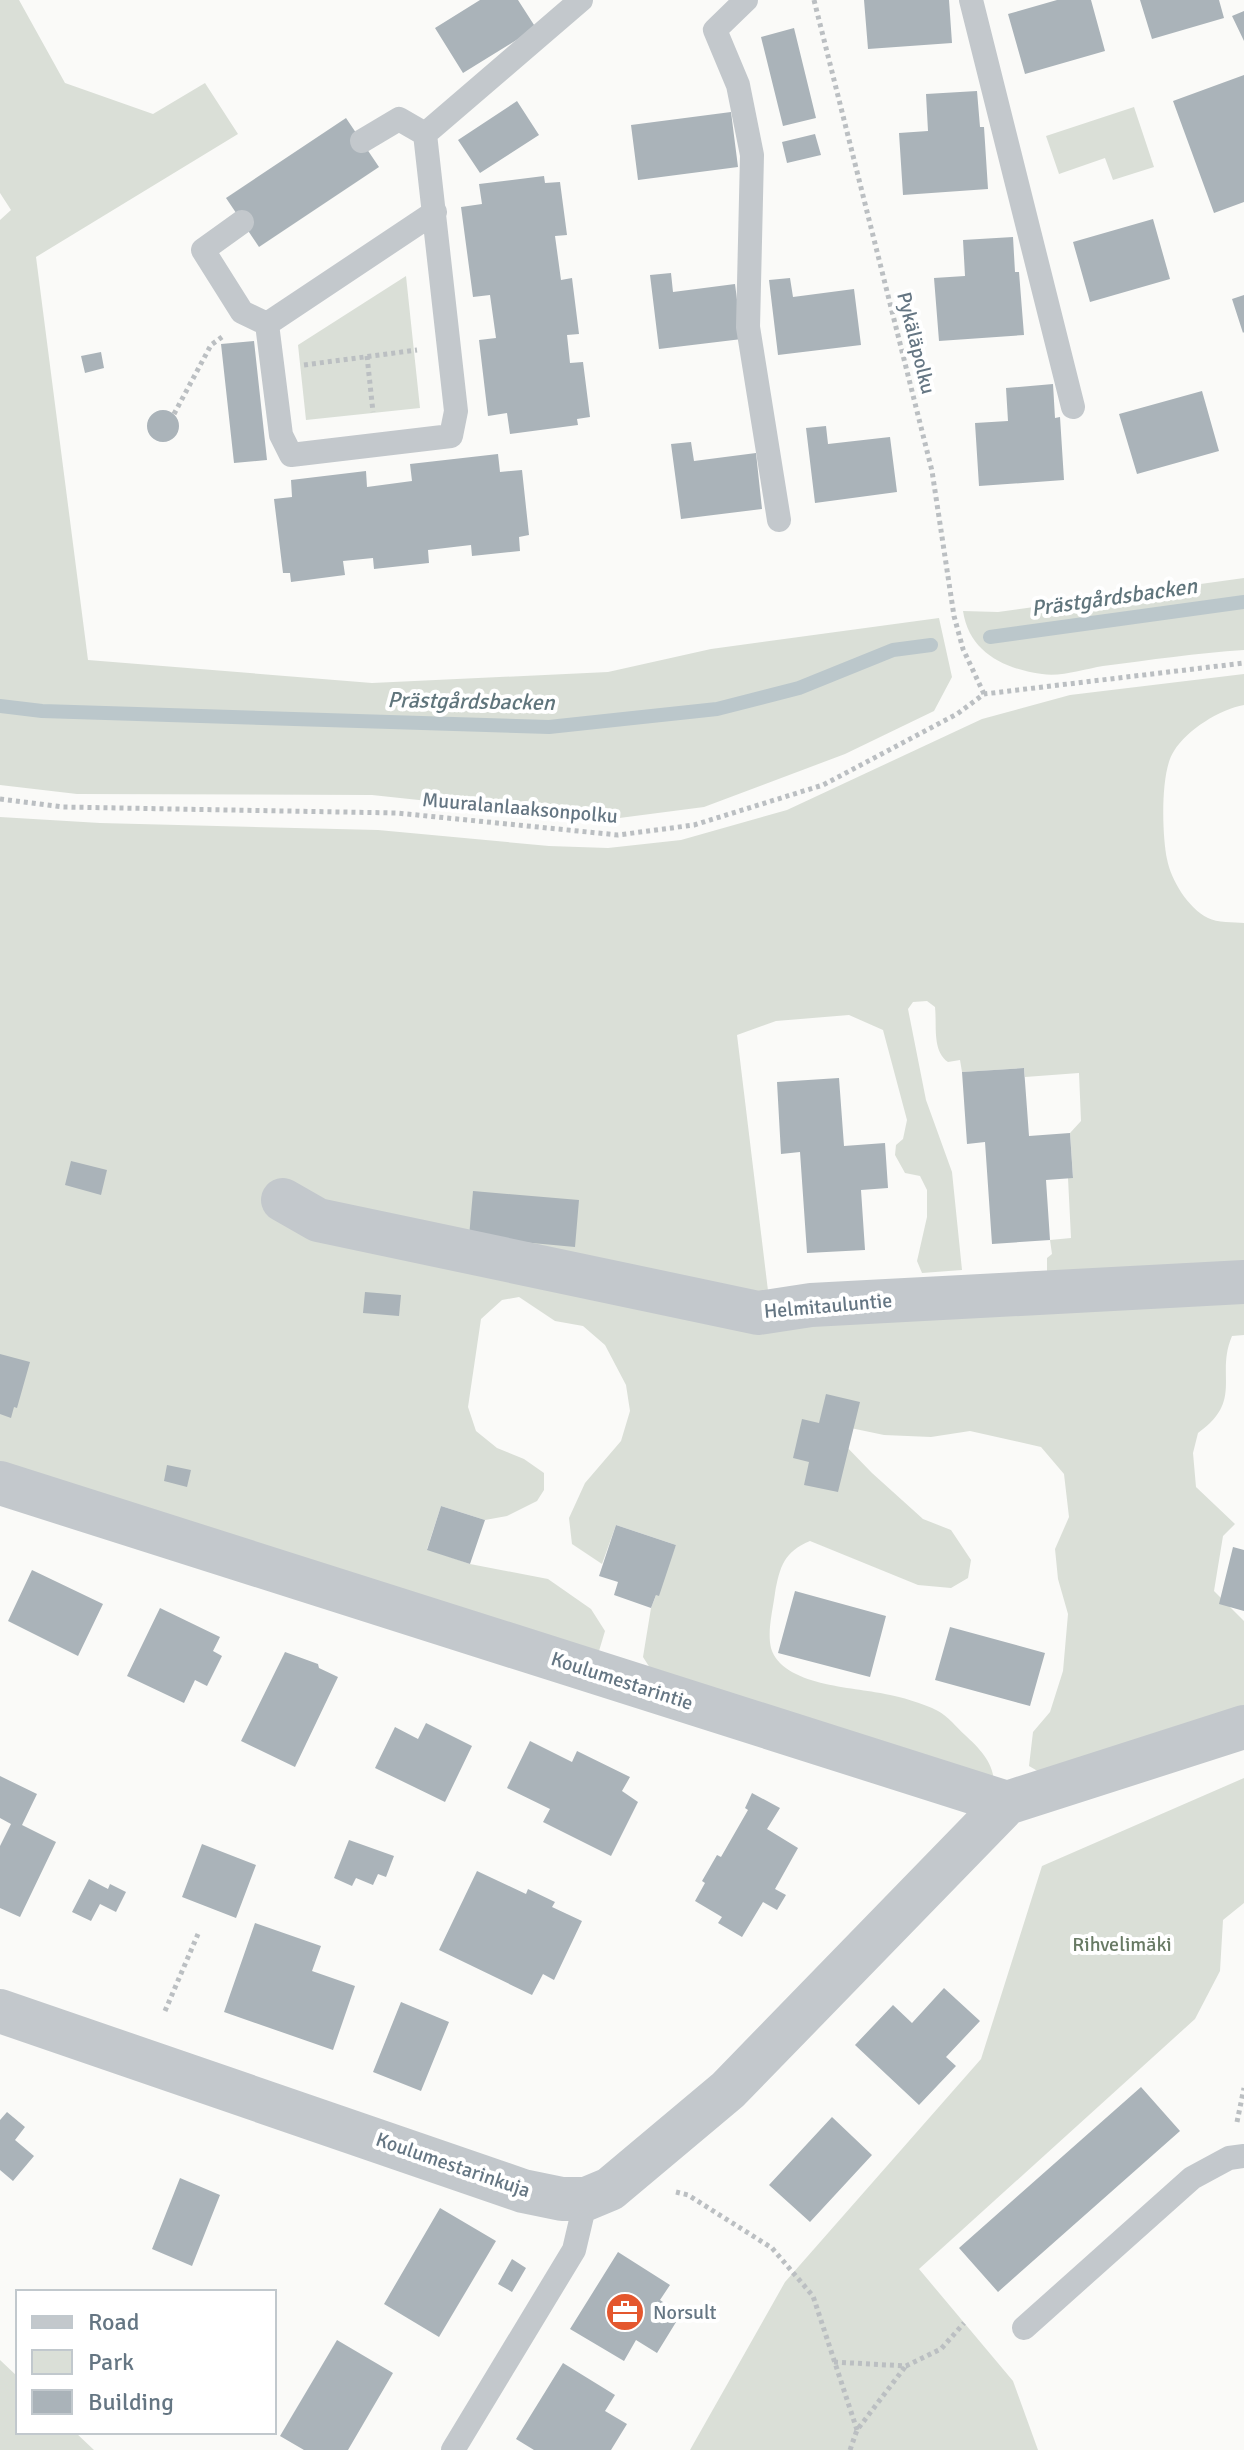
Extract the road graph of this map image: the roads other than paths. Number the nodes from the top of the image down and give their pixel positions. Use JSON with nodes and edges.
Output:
{"nodes":[{"id":1,"x":581,"y":0,"type":"edge"},
{"id":2,"x":746,"y":0,"type":"edge"},
{"id":3,"x":971,"y":0,"type":"edge"},
{"id":4,"x":425,"y":134,"type":"junction"},
{"id":5,"x":362,"y":141,"type":"dead end"},
{"id":6,"x":435,"y":212,"type":"junction"},
{"id":7,"x":242,"y":222,"type":"dead end"},
{"id":8,"x":267,"y":324,"type":"junction"},
{"id":9,"x":1073,"y":407,"type":"dead end"},
{"id":10,"x":779,"y":520,"type":"dead end"},
{"id":11,"x":283,"y":1200,"type":"dead end"},
{"id":12,"x":1244,"y":1282,"type":"edge"},
{"id":13,"x":0,"y":1483,"type":"edge"},
{"id":14,"x":1244,"y":1727,"type":"edge"},
{"id":15,"x":1007,"y":1803,"type":"junction"},
{"id":16,"x":0,"y":2011,"type":"edge"},
{"id":17,"x":1244,"y":2156,"type":"edge"},
{"id":18,"x":586,"y":2199,"type":"junction"},
{"id":19,"x":1024,"y":2328,"type":"dead end"},
{"id":20,"x":453,"y":2450,"type":"edge"}],
"edges":[{"from":1,"to":4,"type":"lane"},
{"from":2,"to":10,"type":"lane"},
{"from":3,"to":9,"type":"lane"},
{"from":4,"to":5,"type":"lane"},
{"from":4,"to":6,"type":"lane"},
{"from":6,"to":8,"type":"lane"},
{"from":6,"to":8,"type":"lane"},
{"from":7,"to":8,"type":"lane"},
{"from":11,"to":12,"type":"street","name":"Helmitauluntie"},
{"from":13,"to":15,"type":"street","name":"Koulumestarintie"},
{"from":14,"to":15,"type":"street"},
{"from":15,"to":18,"type":"street"},
{"from":16,"to":18,"type":"street","name":"Koulumestarinkuja"},
{"from":17,"to":19,"type":"lane"},
{"from":18,"to":20,"type":"lane"}]}
